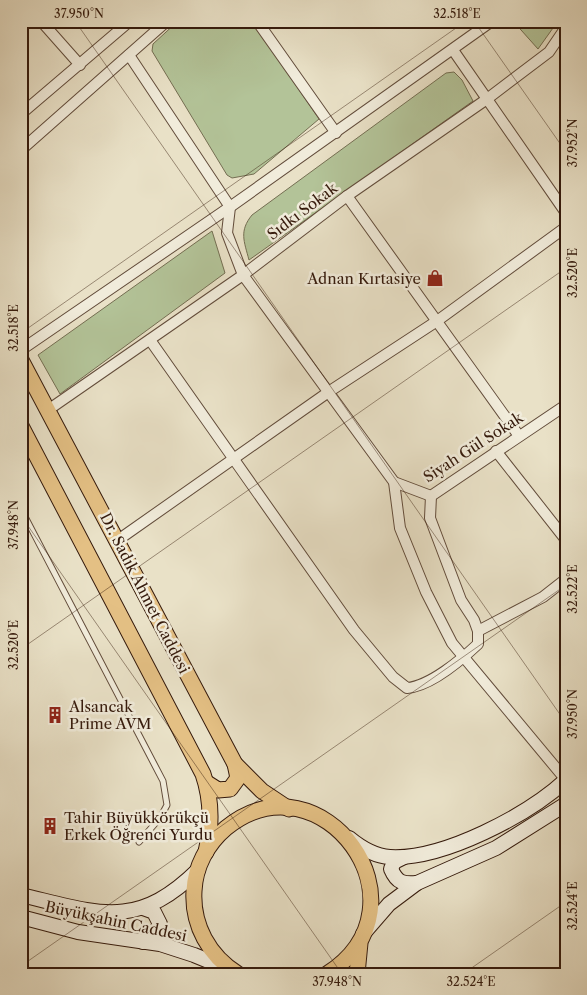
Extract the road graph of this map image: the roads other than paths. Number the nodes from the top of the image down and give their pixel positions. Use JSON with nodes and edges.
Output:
{"nodes":[{"id":1,"x":41,"y":21,"type":"edge"},
{"id":2,"x":130,"y":21,"type":"edge"},
{"id":3,"x":167,"y":21,"type":"edge"},
{"id":4,"x":257,"y":21,"type":"edge"},
{"id":5,"x":492,"y":21,"type":"edge"},
{"id":6,"x":566,"y":27,"type":"edge"},
{"id":7,"x":453,"y":50,"type":"junction"},
{"id":8,"x":129,"y":56,"type":"junction"},
{"id":9,"x":80,"y":65,"type":"junction"},
{"id":10,"x":487,"y":99,"type":"junction"},
{"id":11,"x":21,"y":114,"type":"edge"},
{"id":12,"x":336,"y":133,"type":"junction"},
{"id":13,"x":21,"y":150,"type":"edge"},
{"id":14,"x":347,"y":196,"type":"junction"},
{"id":15,"x":230,"y":207,"type":"junction"},
{"id":16,"x":566,"y":213,"type":"edge"},
{"id":17,"x":566,"y":227,"type":"edge"},
{"id":18,"x":244,"y":275,"type":"junction"},
{"id":19,"x":437,"y":321,"type":"junction"},
{"id":20,"x":150,"y":340,"type":"junction"},
{"id":21,"x":21,"y":350,"type":"edge"},
{"id":22,"x":21,"y":360,"type":"edge"},
{"id":23,"x":330,"y":391,"type":"junction"},
{"id":24,"x":566,"y":405,"type":"edge"},
{"id":25,"x":48,"y":410,"type":"junction"},
{"id":26,"x":24,"y":436,"type":"edge"},
{"id":27,"x":519,"y":436,"type":"junction"},
{"id":28,"x":496,"y":451,"type":"junction"},
{"id":29,"x":233,"y":461,"type":"junction"},
{"id":30,"x":394,"y":482,"type":"junction"},
{"id":31,"x":431,"y":496,"type":"junction"},
{"id":32,"x":21,"y":509,"type":"edge"},
{"id":33,"x":118,"y":540,"type":"junction"},
{"id":34,"x":566,"y":540,"type":"edge"},
{"id":35,"x":566,"y":579,"type":"edge"},
{"id":36,"x":478,"y":631,"type":"junction"},
{"id":37,"x":465,"y":656,"type":"junction"},
{"id":38,"x":235,"y":764,"type":"junction"},
{"id":39,"x":566,"y":780,"type":"edge"},
{"id":40,"x":206,"y":783,"type":"junction"},
{"id":41,"x":566,"y":804,"type":"edge"},
{"id":42,"x":290,"y":809,"type":"junction"},
{"id":43,"x":348,"y":837,"type":"junction"},
{"id":44,"x":139,"y":842,"type":"dead end"},
{"id":45,"x":206,"y":852,"type":"junction"},
{"id":46,"x":404,"y":856,"type":"junction"},
{"id":47,"x":198,"y":870,"type":"junction"},
{"id":48,"x":418,"y":883,"type":"junction"},
{"id":49,"x":21,"y":895,"type":"edge"},
{"id":50,"x":143,"y":908,"type":"junction"},
{"id":51,"x":21,"y":917,"type":"edge"},
{"id":52,"x":363,"y":935,"type":"junction"},
{"id":53,"x":143,"y":942,"type":"junction"},
{"id":54,"x":235,"y":972,"type":"edge"},
{"id":55,"x":326,"y":974,"type":"edge"},
{"id":56,"x":357,"y":974,"type":"edge"}],
"edges":[{"from":1,"to":9,"type":"street"},
{"from":2,"to":9,"type":"street"},
{"from":3,"to":8,"type":"street"},
{"from":4,"to":12,"type":"street"},
{"from":5,"to":7,"type":"street"},
{"from":6,"to":10,"type":"street","name":"Sıdkı Sokak"},
{"from":7,"to":10,"type":"street"},
{"from":7,"to":12,"type":"street"},
{"from":8,"to":13,"type":"street"},
{"from":8,"to":15,"type":"street"},
{"from":9,"to":11,"type":"street"},
{"from":10,"to":14,"type":"street","name":"Sıdkı Sokak"},
{"from":10,"to":16,"type":"street"},
{"from":12,"to":15,"type":"street"},
{"from":14,"to":18,"type":"street","name":"Sıdkı Sokak"},
{"from":14,"to":19,"type":"street"},
{"from":15,"to":18,"type":"street"},
{"from":15,"to":21,"type":"street"},
{"from":17,"to":19,"type":"street"},
{"from":18,"to":20,"type":"street","name":"Sıdkı Sokak"},
{"from":18,"to":23,"type":"street"},
{"from":19,"to":23,"type":"street"},
{"from":19,"to":27,"type":"street"},
{"from":20,"to":25,"type":"street","name":"Sıdkı Sokak"},
{"from":20,"to":29,"type":"street"},
{"from":22,"to":25,"type":"main road","name":"Dr. Sadık Ahmet Caddesi"},
{"from":23,"to":29,"type":"street"},
{"from":23,"to":30,"type":"street"},
{"from":24,"to":27,"type":"street","name":"Siyah Gül Sokak"},
{"from":25,"to":33,"type":"main road","name":"Dr. Sadık Ahmet Caddesi"},
{"from":26,"to":40,"type":"main road","name":"Dr. Sadık Ahmet Caddesi"},
{"from":27,"to":28,"type":"street","name":"Siyah Gül Sokak"},
{"from":28,"to":31,"type":"street","name":"Siyah Gül Sokak"},
{"from":28,"to":34,"type":"street"},
{"from":29,"to":33,"type":"street"},
{"from":29,"to":37,"type":"street"},
{"from":30,"to":31,"type":"street","name":"Siyah Gül Sokak"},
{"from":30,"to":37,"type":"street"},
{"from":31,"to":36,"type":"street"},
{"from":32,"to":44,"type":"lane"},
{"from":33,"to":38,"type":"main road","name":"Dr. Sadık Ahmet Caddesi"},
{"from":35,"to":36,"type":"street"},
{"from":36,"to":37,"type":"street"},
{"from":37,"to":39,"type":"street"},
{"from":38,"to":40,"type":"main road"},
{"from":38,"to":42,"type":"main road","name":"Dr. Sadık Ahmet Caddesi"},
{"from":39,"to":46,"type":"main road"},
{"from":40,"to":45,"type":"main road","name":"Dr. Sadık Ahmet Caddesi"},
{"from":41,"to":48,"type":"main road"},
{"from":42,"to":43,"type":"main road"},
{"from":42,"to":45,"type":"main road"},
{"from":43,"to":46,"type":"main road"},
{"from":43,"to":52,"type":"main road"},
{"from":45,"to":47,"type":"main road"},
{"from":46,"to":48,"type":"main road"},
{"from":47,"to":50,"type":"main road","name":"Büyükşahin Caddesi"},
{"from":47,"to":54,"type":"main road"},
{"from":48,"to":52,"type":"main road"},
{"from":49,"to":50,"type":"main road","name":"Büyükşahin Caddesi"},
{"from":50,"to":53,"type":"main road"},
{"from":51,"to":53,"type":"main road","name":"Büyükşahin Caddesi"},
{"from":52,"to":55,"type":"main road"},
{"from":52,"to":56,"type":"main road"},
{"from":53,"to":54,"type":"main road","name":"Büyükşahin Caddesi"}]}
